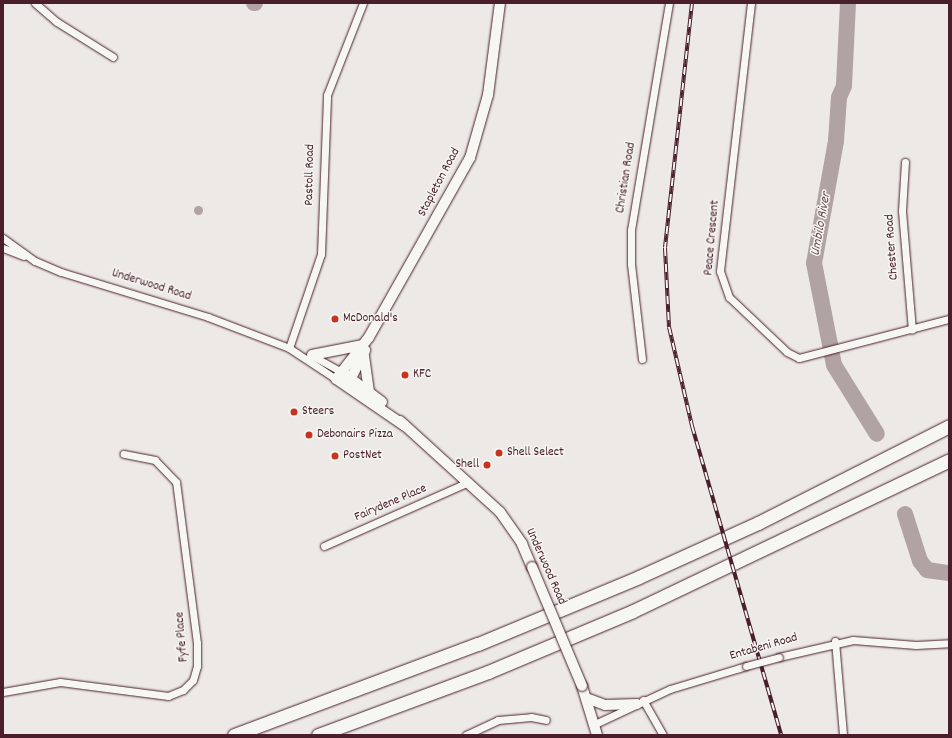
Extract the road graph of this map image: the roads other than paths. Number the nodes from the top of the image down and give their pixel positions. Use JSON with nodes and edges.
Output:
{"nodes":[{"id":1,"x":35,"y":3,"type":"edge"},
{"id":2,"x":363,"y":3,"type":"edge"},
{"id":3,"x":500,"y":3,"type":"edge"},
{"id":4,"x":669,"y":3,"type":"edge"},
{"id":5,"x":751,"y":3,"type":"edge"},
{"id":6,"x":113,"y":57,"type":"dead end"},
{"id":7,"x":905,"y":162,"type":"dead end"},
{"id":8,"x":3,"y":238,"type":"edge"},
{"id":9,"x":3,"y":248,"type":"edge"},
{"id":10,"x":35,"y":261,"type":"junction"},
{"id":11,"x":949,"y":319,"type":"edge"},
{"id":12,"x":912,"y":330,"type":"junction"},
{"id":13,"x":366,"y":344,"type":"junction"},
{"id":14,"x":292,"y":350,"type":"junction"},
{"id":15,"x":312,"y":355,"type":"junction"},
{"id":16,"x":642,"y":359,"type":"dead end"},
{"id":17,"x":339,"y":376,"type":"junction"},
{"id":18,"x":349,"y":382,"type":"junction"},
{"id":19,"x":369,"y":392,"type":"junction"},
{"id":20,"x":405,"y":426,"type":"junction"},
{"id":21,"x":949,"y":426,"type":"edge"},
{"id":22,"x":124,"y":454,"type":"dead end"},
{"id":23,"x":944,"y":462,"type":"edge"},
{"id":24,"x":466,"y":483,"type":"junction"},
{"id":25,"x":324,"y":546,"type":"dead end"},
{"id":26,"x":835,"y":641,"type":"junction"},
{"id":27,"x":949,"y":643,"type":"edge"},
{"id":28,"x":3,"y":692,"type":"edge"},
{"id":29,"x":586,"y":698,"type":"junction"},
{"id":30,"x":640,"y":702,"type":"junction"},
{"id":31,"x":546,"y":720,"type":"dead end"},
{"id":32,"x":595,"y":724,"type":"junction"},
{"id":33,"x":234,"y":735,"type":"edge"},
{"id":34,"x":318,"y":735,"type":"edge"},
{"id":35,"x":466,"y":735,"type":"edge"},
{"id":36,"x":597,"y":735,"type":"edge"},
{"id":37,"x":663,"y":735,"type":"edge"},
{"id":38,"x":843,"y":735,"type":"edge"}],
"edges":[{"from":1,"to":6,"type":"street"},
{"from":2,"to":14,"type":"street","name":"Pastoll Road"},
{"from":3,"to":13,"type":"main road","name":"Stapleton Road"},
{"from":4,"to":16,"type":"street","name":"Christian Road"},
{"from":5,"to":12,"type":"street","name":"Peace Crescent"},
{"from":7,"to":12,"type":"street","name":"Chester Road"},
{"from":8,"to":10,"type":"street","name":"Underwood Road"},
{"from":9,"to":10,"type":"street"},
{"from":10,"to":14,"type":"street","name":"Underwood Road"},
{"from":11,"to":12,"type":"street","name":"Peace Crescent"},
{"from":13,"to":15,"type":"main road"},
{"from":13,"to":17,"type":"main road","name":"Stapleton Road"},
{"from":13,"to":18,"type":"main road","name":"Stapleton Road"},
{"from":13,"to":19,"type":"main road"},
{"from":14,"to":15,"type":"street","name":"Underwood Road"},
{"from":14,"to":17,"type":"street","name":"Underwood Road"},
{"from":15,"to":17,"type":"street","name":"Underwood Road"},
{"from":17,"to":18,"type":"main road","name":"Underwood Road"},
{"from":18,"to":19,"type":"main road","name":"Underwood Road"},
{"from":18,"to":20,"type":"main road","name":"Underwood Road"},
{"from":19,"to":20,"type":"main road","name":"Underwood Road"},
{"from":20,"to":24,"type":"main road","name":"Underwood Road"},
{"from":21,"to":33,"type":"highway"},
{"from":22,"to":28,"type":"street","name":"Fyfe Place"},
{"from":23,"to":34,"type":"highway"},
{"from":24,"to":25,"type":"street","name":"Fairydene Place"},
{"from":24,"to":29,"type":"main road","name":"Underwood Road","bridge":true},
{"from":26,"to":27,"type":"street","name":"Entabeni Road"},
{"from":26,"to":30,"type":"street","name":"Entabeni Road","bridge":true},
{"from":26,"to":38,"type":"street"},
{"from":29,"to":30,"type":"main road"},
{"from":29,"to":32,"type":"main road","name":"Underwood Road"},
{"from":30,"to":32,"type":"street","name":"Entabeni Road"},
{"from":30,"to":37,"type":"street"},
{"from":31,"to":35,"type":"street"},
{"from":32,"to":36,"type":"main road","name":"Underwood Road"}]}
